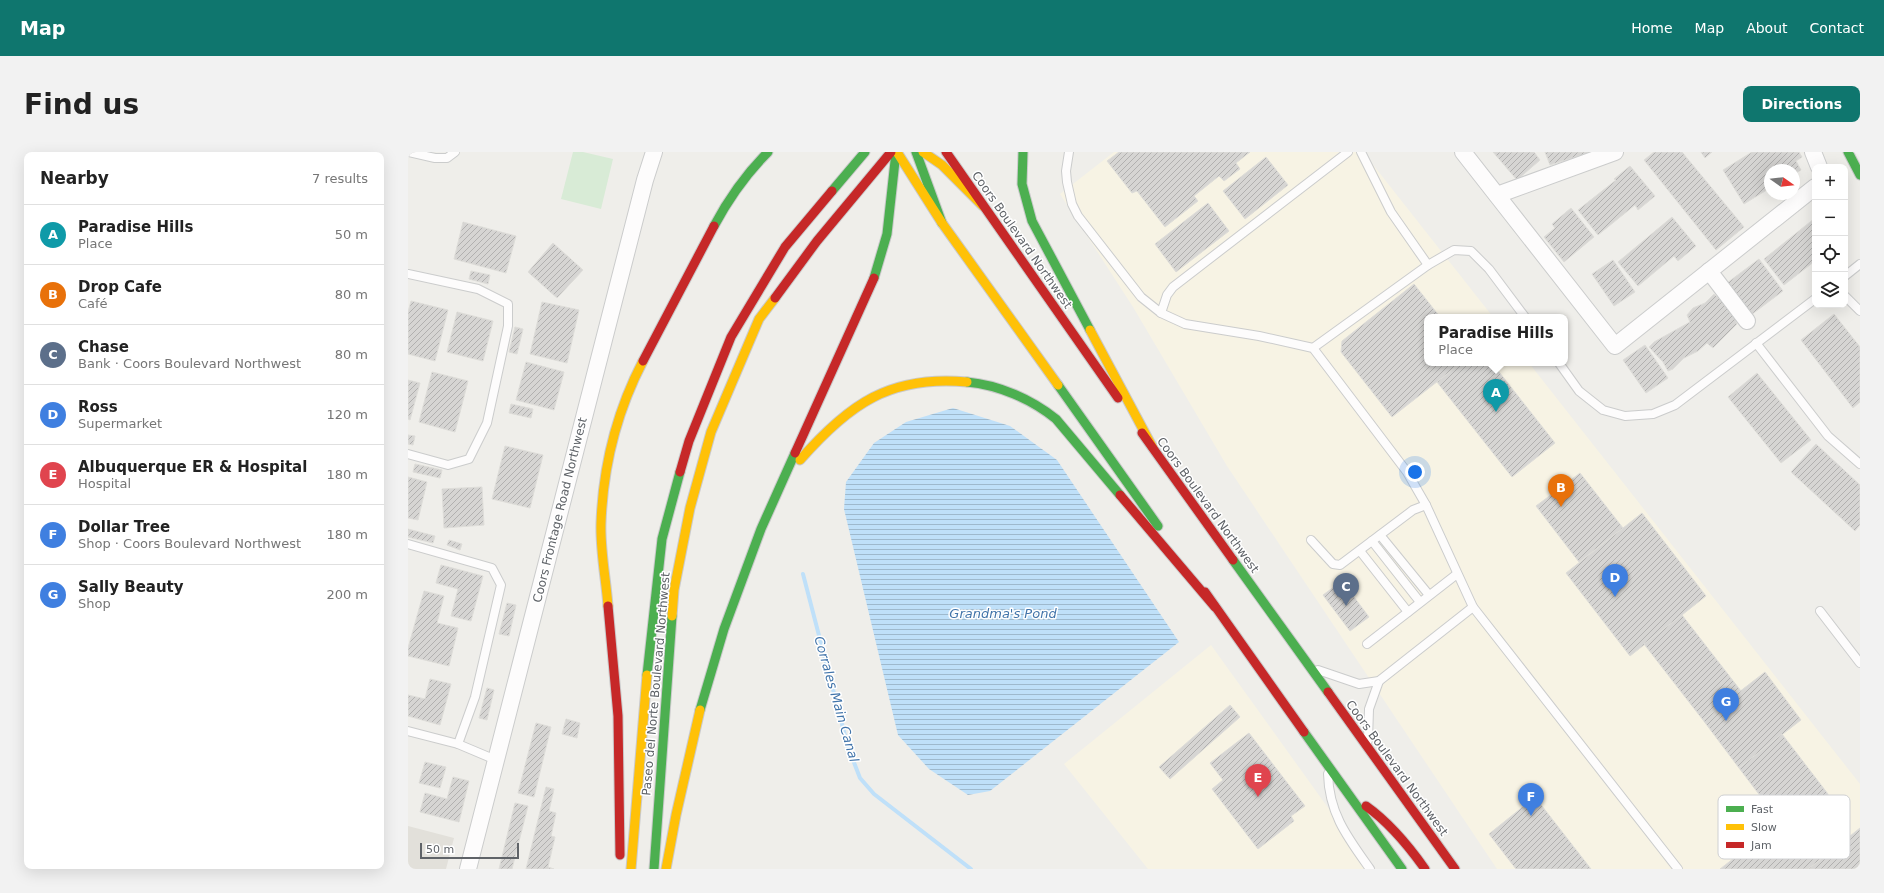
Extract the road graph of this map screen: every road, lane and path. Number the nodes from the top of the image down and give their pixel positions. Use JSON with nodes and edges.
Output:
{"nodes":[{"id":1,"x":408,"y":152,"type":"edge"},
{"id":2,"x":455,"y":152,"type":"edge"},
{"id":3,"x":654,"y":152,"type":"edge"},
{"id":4,"x":768,"y":152,"type":"edge"},
{"id":5,"x":866,"y":152,"type":"edge"},
{"id":6,"x":891,"y":152,"type":"edge"},
{"id":7,"x":896,"y":152,"type":"edge"},
{"id":8,"x":916,"y":152,"type":"edge"},
{"id":9,"x":923,"y":152,"type":"edge"},
{"id":10,"x":946,"y":152,"type":"edge"},
{"id":11,"x":1023,"y":152,"type":"edge"},
{"id":12,"x":1069,"y":152,"type":"edge"},
{"id":13,"x":1348,"y":152,"type":"edge"},
{"id":14,"x":1361,"y":152,"type":"edge"},
{"id":15,"x":1464,"y":152,"type":"edge"},
{"id":16,"x":1615,"y":152,"type":"edge"},
{"id":17,"x":1812,"y":152,"type":"edge"},
{"id":18,"x":1848,"y":152,"type":"edge"},
{"id":19,"x":1818,"y":164,"type":"edge"},
{"id":20,"x":743,"y":166,"type":"dead end"},
{"id":21,"x":1860,"y":175,"type":"edge"},
{"id":22,"x":1812,"y":189,"type":"edge"},
{"id":23,"x":1497,"y":196,"type":"junction"},
{"id":24,"x":983,"y":206,"type":"junction"},
{"id":25,"x":724,"y":209,"type":"junction"},
{"id":26,"x":942,"y":223,"type":"junction"},
{"id":27,"x":1860,"y":264,"type":"edge"},
{"id":28,"x":1428,"y":265,"type":"junction"},
{"id":29,"x":1709,"y":271,"type":"junction"},
{"id":30,"x":408,"y":274,"type":"edge"},
{"id":31,"x":1848,"y":274,"type":"edge"},
{"id":32,"x":1848,"y":299,"type":"edge"},
{"id":33,"x":1812,"y":301,"type":"edge"},
{"id":34,"x":1860,"y":311,"type":"edge"},
{"id":35,"x":1160,"y":313,"type":"junction"},
{"id":36,"x":1523,"y":314,"type":"edge"},
{"id":37,"x":1747,"y":321,"type":"dead end"},
{"id":38,"x":1756,"y":343,"type":"junction"},
{"id":39,"x":1313,"y":348,"type":"junction"},
{"id":40,"x":1561,"y":366,"type":"edge"},
{"id":41,"x":1153,"y":448,"type":"junction"},
{"id":42,"x":408,"y":454,"type":"edge"},
{"id":43,"x":1860,"y":464,"type":"edge"},
{"id":44,"x":786,"y":475,"type":"junction"},
{"id":45,"x":1426,"y":505,"type":"junction"},
{"id":46,"x":1380,"y":534,"type":"junction"},
{"id":47,"x":1312,"y":540,"type":"dead end"},
{"id":48,"x":1372,"y":541,"type":"junction"},
{"id":49,"x":408,"y":544,"type":"edge"},
{"id":50,"x":1360,"y":551,"type":"junction"},
{"id":51,"x":1457,"y":574,"type":"junction"},
{"id":52,"x":1429,"y":596,"type":"junction"},
{"id":53,"x":1420,"y":602,"type":"junction"},
{"id":54,"x":1215,"y":607,"type":"junction"},
{"id":55,"x":1473,"y":607,"type":"junction"},
{"id":56,"x":1820,"y":611,"type":"dead end"},
{"id":57,"x":1408,"y":612,"type":"junction"},
{"id":58,"x":1367,"y":644,"type":"dead end"},
{"id":59,"x":1860,"y":663,"type":"edge"},
{"id":60,"x":1310,"y":668,"type":"junction"},
{"id":61,"x":1379,"y":681,"type":"junction"},
{"id":62,"x":408,"y":731,"type":"edge"},
{"id":63,"x":458,"y":744,"type":"junction"},
{"id":64,"x":1368,"y":749,"type":"junction"},
{"id":65,"x":496,"y":760,"type":"junction"},
{"id":66,"x":1328,"y":765,"type":"junction"},
{"id":67,"x":1350,"y":796,"type":"junction"},
{"id":68,"x":620,"y":861,"type":"dead end"},
{"id":69,"x":468,"y":869,"type":"edge"},
{"id":70,"x":631,"y":869,"type":"edge"},
{"id":71,"x":654,"y":869,"type":"edge"},
{"id":72,"x":666,"y":869,"type":"edge"},
{"id":73,"x":1370,"y":869,"type":"edge"},
{"id":74,"x":1402,"y":869,"type":"edge"},
{"id":75,"x":1425,"y":869,"type":"edge"},
{"id":76,"x":1455,"y":869,"type":"edge"},
{"id":77,"x":1678,"y":869,"type":"edge"}],
"edges":[{"from":1,"to":2,"type":"lane"},
{"from":3,"to":65,"type":"street","name":"Coors Frontage Road Northwest"},
{"from":4,"to":25,"type":"main road"},
{"from":5,"to":70,"type":"main road","name":"Paseo del Norte Boulevard Northwest"},
{"from":6,"to":71,"type":"main road","name":"Paseo del Norte Boulevard Northwest"},
{"from":7,"to":26,"type":"main road"},
{"from":7,"to":44,"type":"main road"},
{"from":8,"to":26,"type":"main road"},
{"from":9,"to":24,"type":"main road"},
{"from":10,"to":24,"type":"main road","name":"Coors Boulevard Northwest"},
{"from":11,"to":41,"type":"main road"},
{"from":12,"to":35,"type":"lane"},
{"from":13,"to":35,"type":"lane"},
{"from":14,"to":28,"type":"lane"},
{"from":15,"to":23,"type":"street"},
{"from":16,"to":23,"type":"street"},
{"from":17,"to":19,"type":"street"},
{"from":18,"to":21,"type":"main road"},
{"from":20,"to":25,"type":"main road"},
{"from":22,"to":29,"type":"street"},
{"from":23,"to":29,"type":"street"},
{"from":24,"to":41,"type":"main road","name":"Coors Boulevard Northwest"},
{"from":25,"to":68,"type":"main road"},
{"from":26,"to":54,"type":"main road"},
{"from":27,"to":31,"type":"lane"},
{"from":28,"to":36,"type":"lane"},
{"from":28,"to":39,"type":"lane"},
{"from":29,"to":37,"type":"street"},
{"from":30,"to":42,"type":"lane"},
{"from":32,"to":34,"type":"lane"},
{"from":33,"to":38,"type":"lane"},
{"from":35,"to":39,"type":"lane"},
{"from":38,"to":40,"type":"lane"},
{"from":38,"to":43,"type":"lane"},
{"from":39,"to":45,"type":"lane"},
{"from":41,"to":60,"type":"main road","name":"Coors Boulevard Northwest"},
{"from":44,"to":54,"type":"main road"},
{"from":44,"to":72,"type":"main road"},
{"from":45,"to":46,"type":"lane"},
{"from":45,"to":51,"type":"lane"},
{"from":46,"to":48,"type":"lane"},
{"from":46,"to":52,"type":"lane"},
{"from":47,"to":50,"type":"lane"},
{"from":48,"to":50,"type":"lane"},
{"from":48,"to":53,"type":"lane"},
{"from":49,"to":63,"type":"lane"},
{"from":50,"to":57,"type":"lane"},
{"from":51,"to":52,"type":"lane"},
{"from":51,"to":55,"type":"lane"},
{"from":52,"to":53,"type":"lane"},
{"from":53,"to":57,"type":"lane"},
{"from":54,"to":66,"type":"main road"},
{"from":55,"to":61,"type":"lane"},
{"from":55,"to":77,"type":"lane"},
{"from":56,"to":59,"type":"lane"},
{"from":57,"to":58,"type":"lane"},
{"from":60,"to":61,"type":"lane"},
{"from":60,"to":64,"type":"main road","name":"Coors Boulevard Northwest"},
{"from":61,"to":64,"type":"lane"},
{"from":62,"to":63,"type":"lane"},
{"from":63,"to":65,"type":"lane"},
{"from":64,"to":76,"type":"main road","name":"Coors Boulevard Northwest"},
{"from":65,"to":69,"type":"street","name":"Coors Frontage Road Northwest"},
{"from":66,"to":67,"type":"main road"},
{"from":66,"to":73,"type":"lane"},
{"from":67,"to":74,"type":"main road"},
{"from":67,"to":75,"type":"main road"}]}
